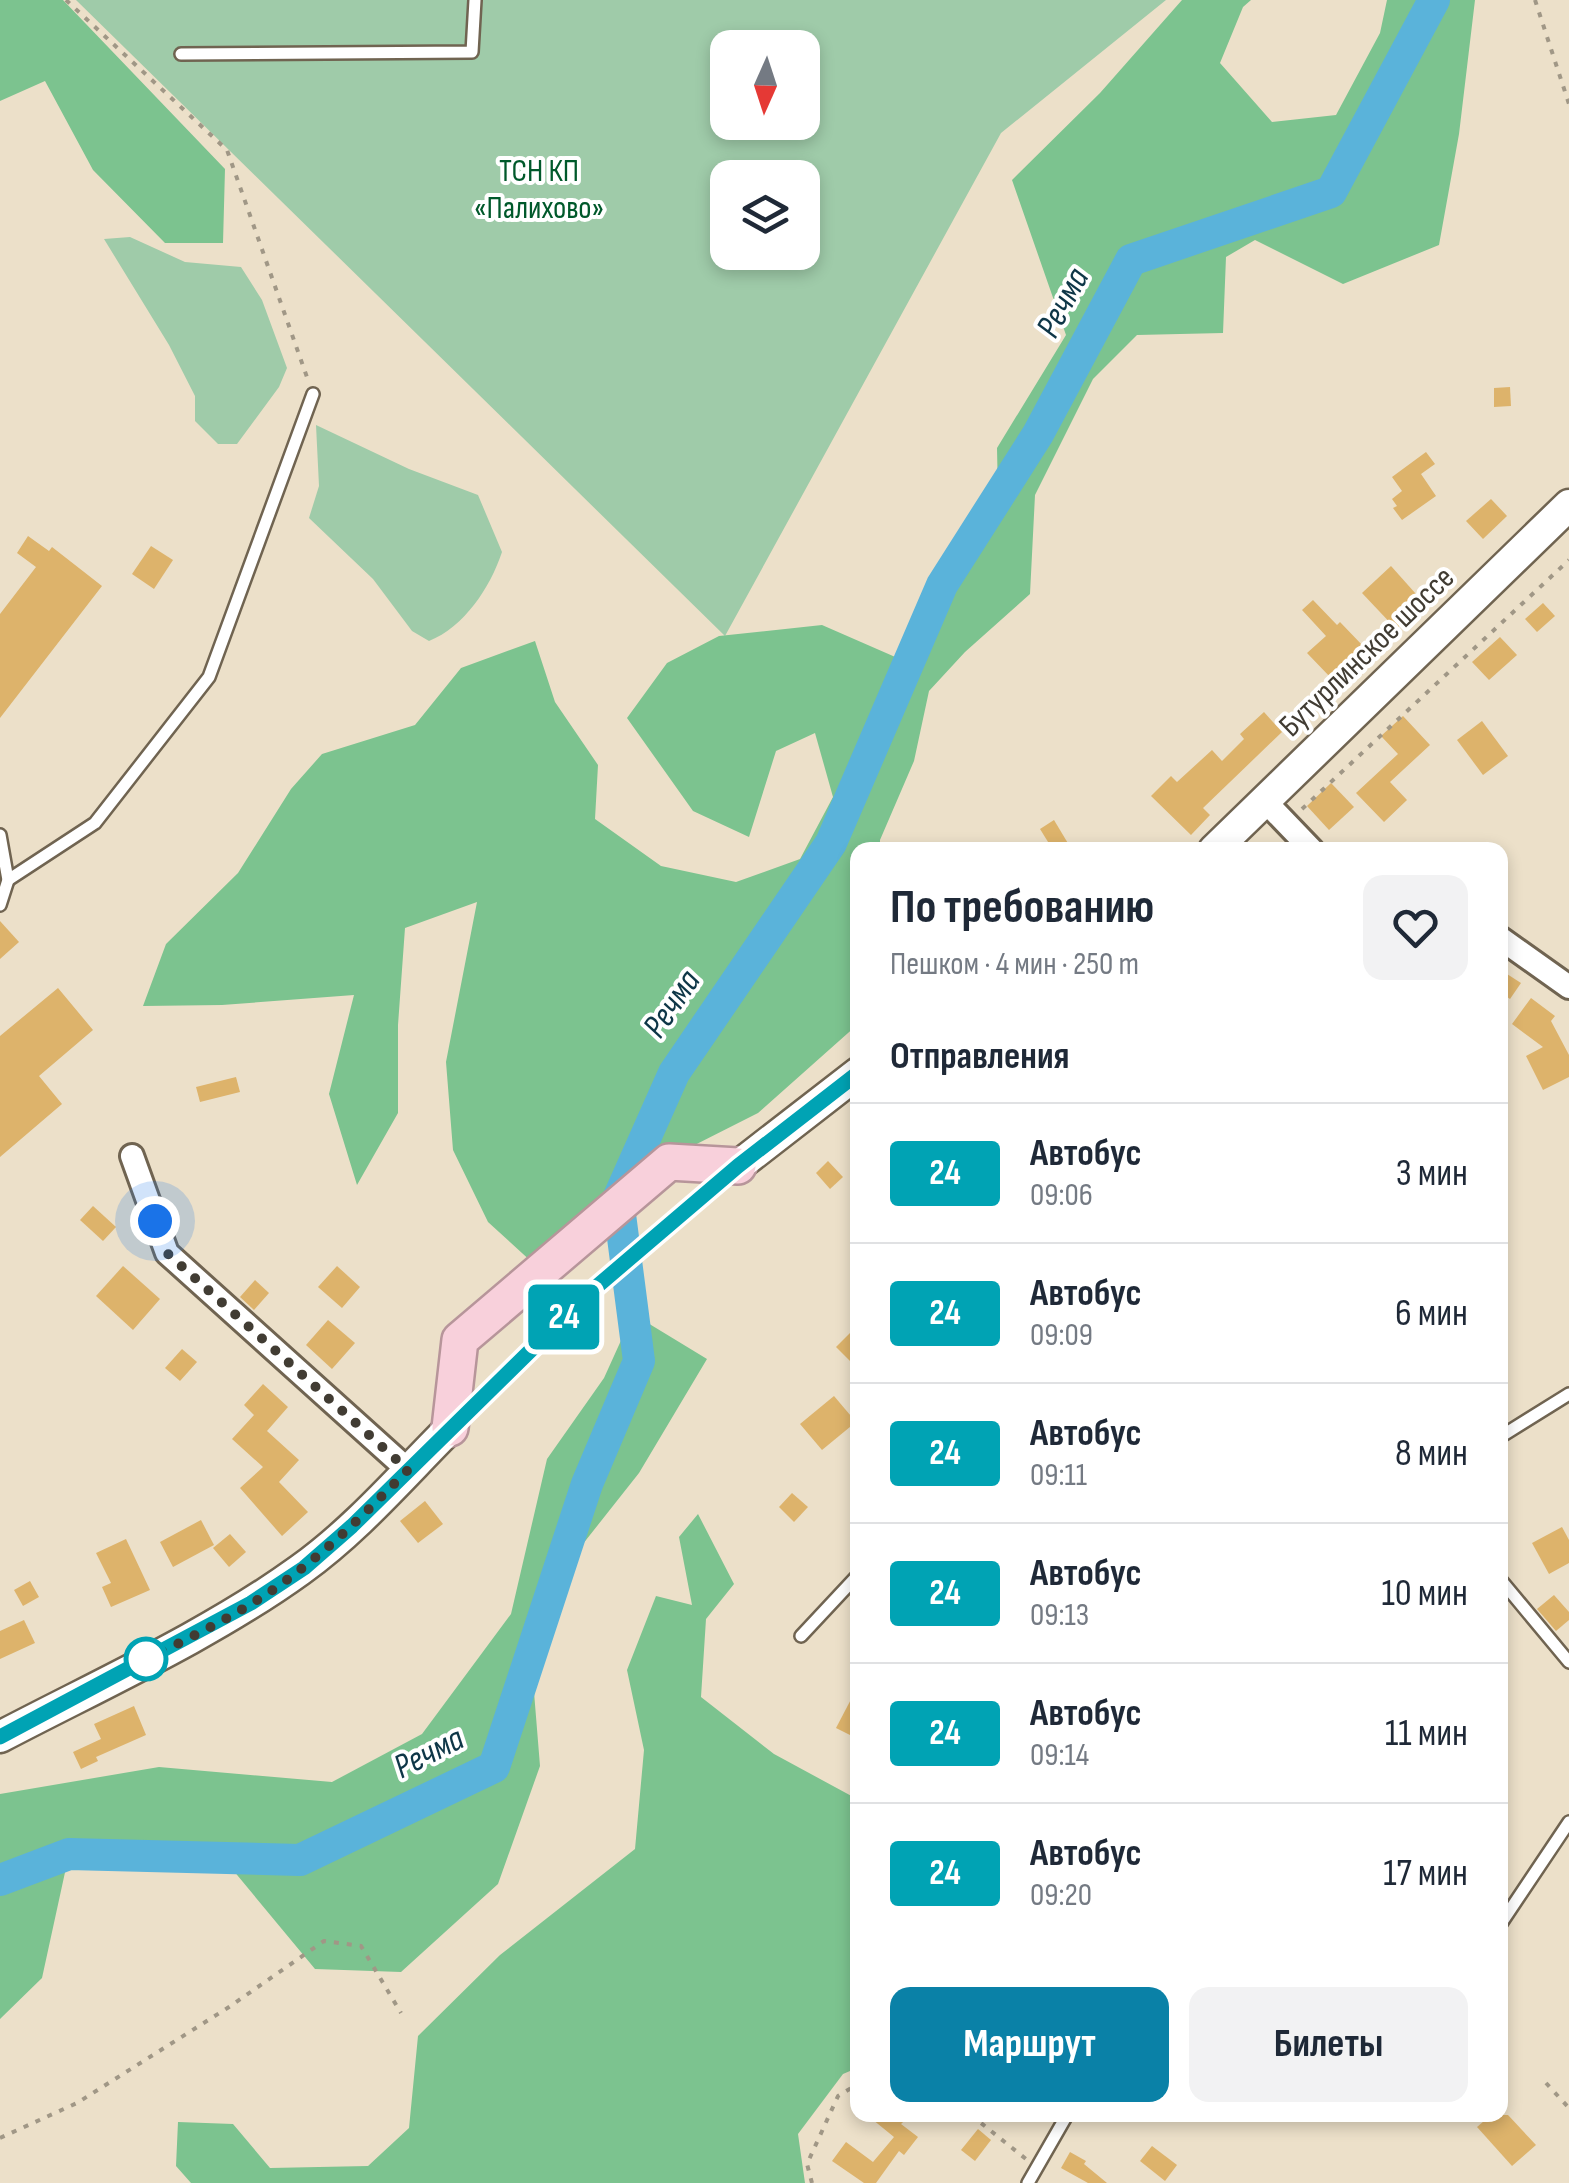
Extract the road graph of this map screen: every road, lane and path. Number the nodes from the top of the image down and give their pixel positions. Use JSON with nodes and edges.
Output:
{"nodes":[{"id":1,"x":66,"y":0,"type":"edge"},
{"id":2,"x":476,"y":0,"type":"edge"},
{"id":3,"x":1535,"y":0,"type":"edge"},
{"id":4,"x":181,"y":54,"type":"dead end"},
{"id":5,"x":1569,"y":104,"type":"edge"},
{"id":6,"x":313,"y":394,"type":"joint"},
{"id":7,"x":1569,"y":505,"type":"edge"},
{"id":8,"x":1569,"y":560,"type":"edge"},
{"id":9,"x":1276,"y":812,"type":"junction"},
{"id":10,"x":0,"y":835,"type":"edge"},
{"id":11,"x":1227,"y":842,"type":"edge"},
{"id":12,"x":1304,"y":842,"type":"edge"},
{"id":13,"x":8,"y":880,"type":"junction"},
{"id":14,"x":0,"y":905,"type":"edge"},
{"id":15,"x":1508,"y":944,"type":"edge"},
{"id":16,"x":1569,"y":987,"type":"edge"},
{"id":17,"x":850,"y":1079,"type":"edge"},
{"id":18,"x":132,"y":1156,"type":"dead end"},
{"id":19,"x":738,"y":1166,"type":"joint"},
{"id":20,"x":1569,"y":1394,"type":"edge"},
{"id":21,"x":450,"y":1428,"type":"joint"},
{"id":22,"x":1508,"y":1431,"type":"edge"},
{"id":23,"x":408,"y":1470,"type":"junction"},
{"id":24,"x":850,"y":1584,"type":"edge"},
{"id":25,"x":1508,"y":1589,"type":"edge"},
{"id":26,"x":801,"y":1636,"type":"dead end"},
{"id":27,"x":1569,"y":1662,"type":"edge"},
{"id":28,"x":0,"y":1737,"type":"edge"},
{"id":29,"x":1569,"y":1822,"type":"edge"},
{"id":30,"x":1508,"y":1913,"type":"edge"},
{"id":31,"x":401,"y":2013,"type":"dead end"},
{"id":32,"x":1546,"y":2083,"type":"dead end"},
{"id":33,"x":850,"y":2089,"type":"edge"},
{"id":34,"x":1569,"y":2108,"type":"edge"},
{"id":35,"x":979,"y":2122,"type":"edge"},
{"id":36,"x":1063,"y":2122,"type":"edge"},
{"id":37,"x":0,"y":2138,"type":"edge"},
{"id":38,"x":1028,"y":2161,"type":"dead end"},
{"id":39,"x":812,"y":2183,"type":"edge"},
{"id":40,"x":1028,"y":2183,"type":"edge"}],
"edges":[{"from":1,"to":6,"type":"path"},
{"from":2,"to":4,"type":"lane"},
{"from":3,"to":5,"type":"path"},
{"from":6,"to":13,"type":"lane"},
{"from":7,"to":9,"type":"main road","name":"Бутурлинское шоссе"},
{"from":8,"to":9,"type":"path"},
{"from":9,"to":11,"type":"main road","name":"Бутурлинское шоссе"},
{"from":9,"to":12,"type":"street"},
{"from":10,"to":13,"type":"lane"},
{"from":13,"to":14,"type":"lane"},
{"from":15,"to":16,"type":"street"},
{"from":17,"to":19,"type":"main road"},
{"from":18,"to":23,"type":"street"},
{"from":19,"to":21,"type":"highway"},
{"from":20,"to":22,"type":"lane"},
{"from":21,"to":23,"type":"main road"},
{"from":23,"to":28,"type":"main road"},
{"from":24,"to":26,"type":"lane"},
{"from":25,"to":27,"type":"lane"},
{"from":29,"to":30,"type":"lane"},
{"from":31,"to":37,"type":"path"},
{"from":32,"to":34,"type":"path"},
{"from":33,"to":39,"type":"path"},
{"from":35,"to":38,"type":"path"},
{"from":36,"to":40,"type":"lane"}]}
